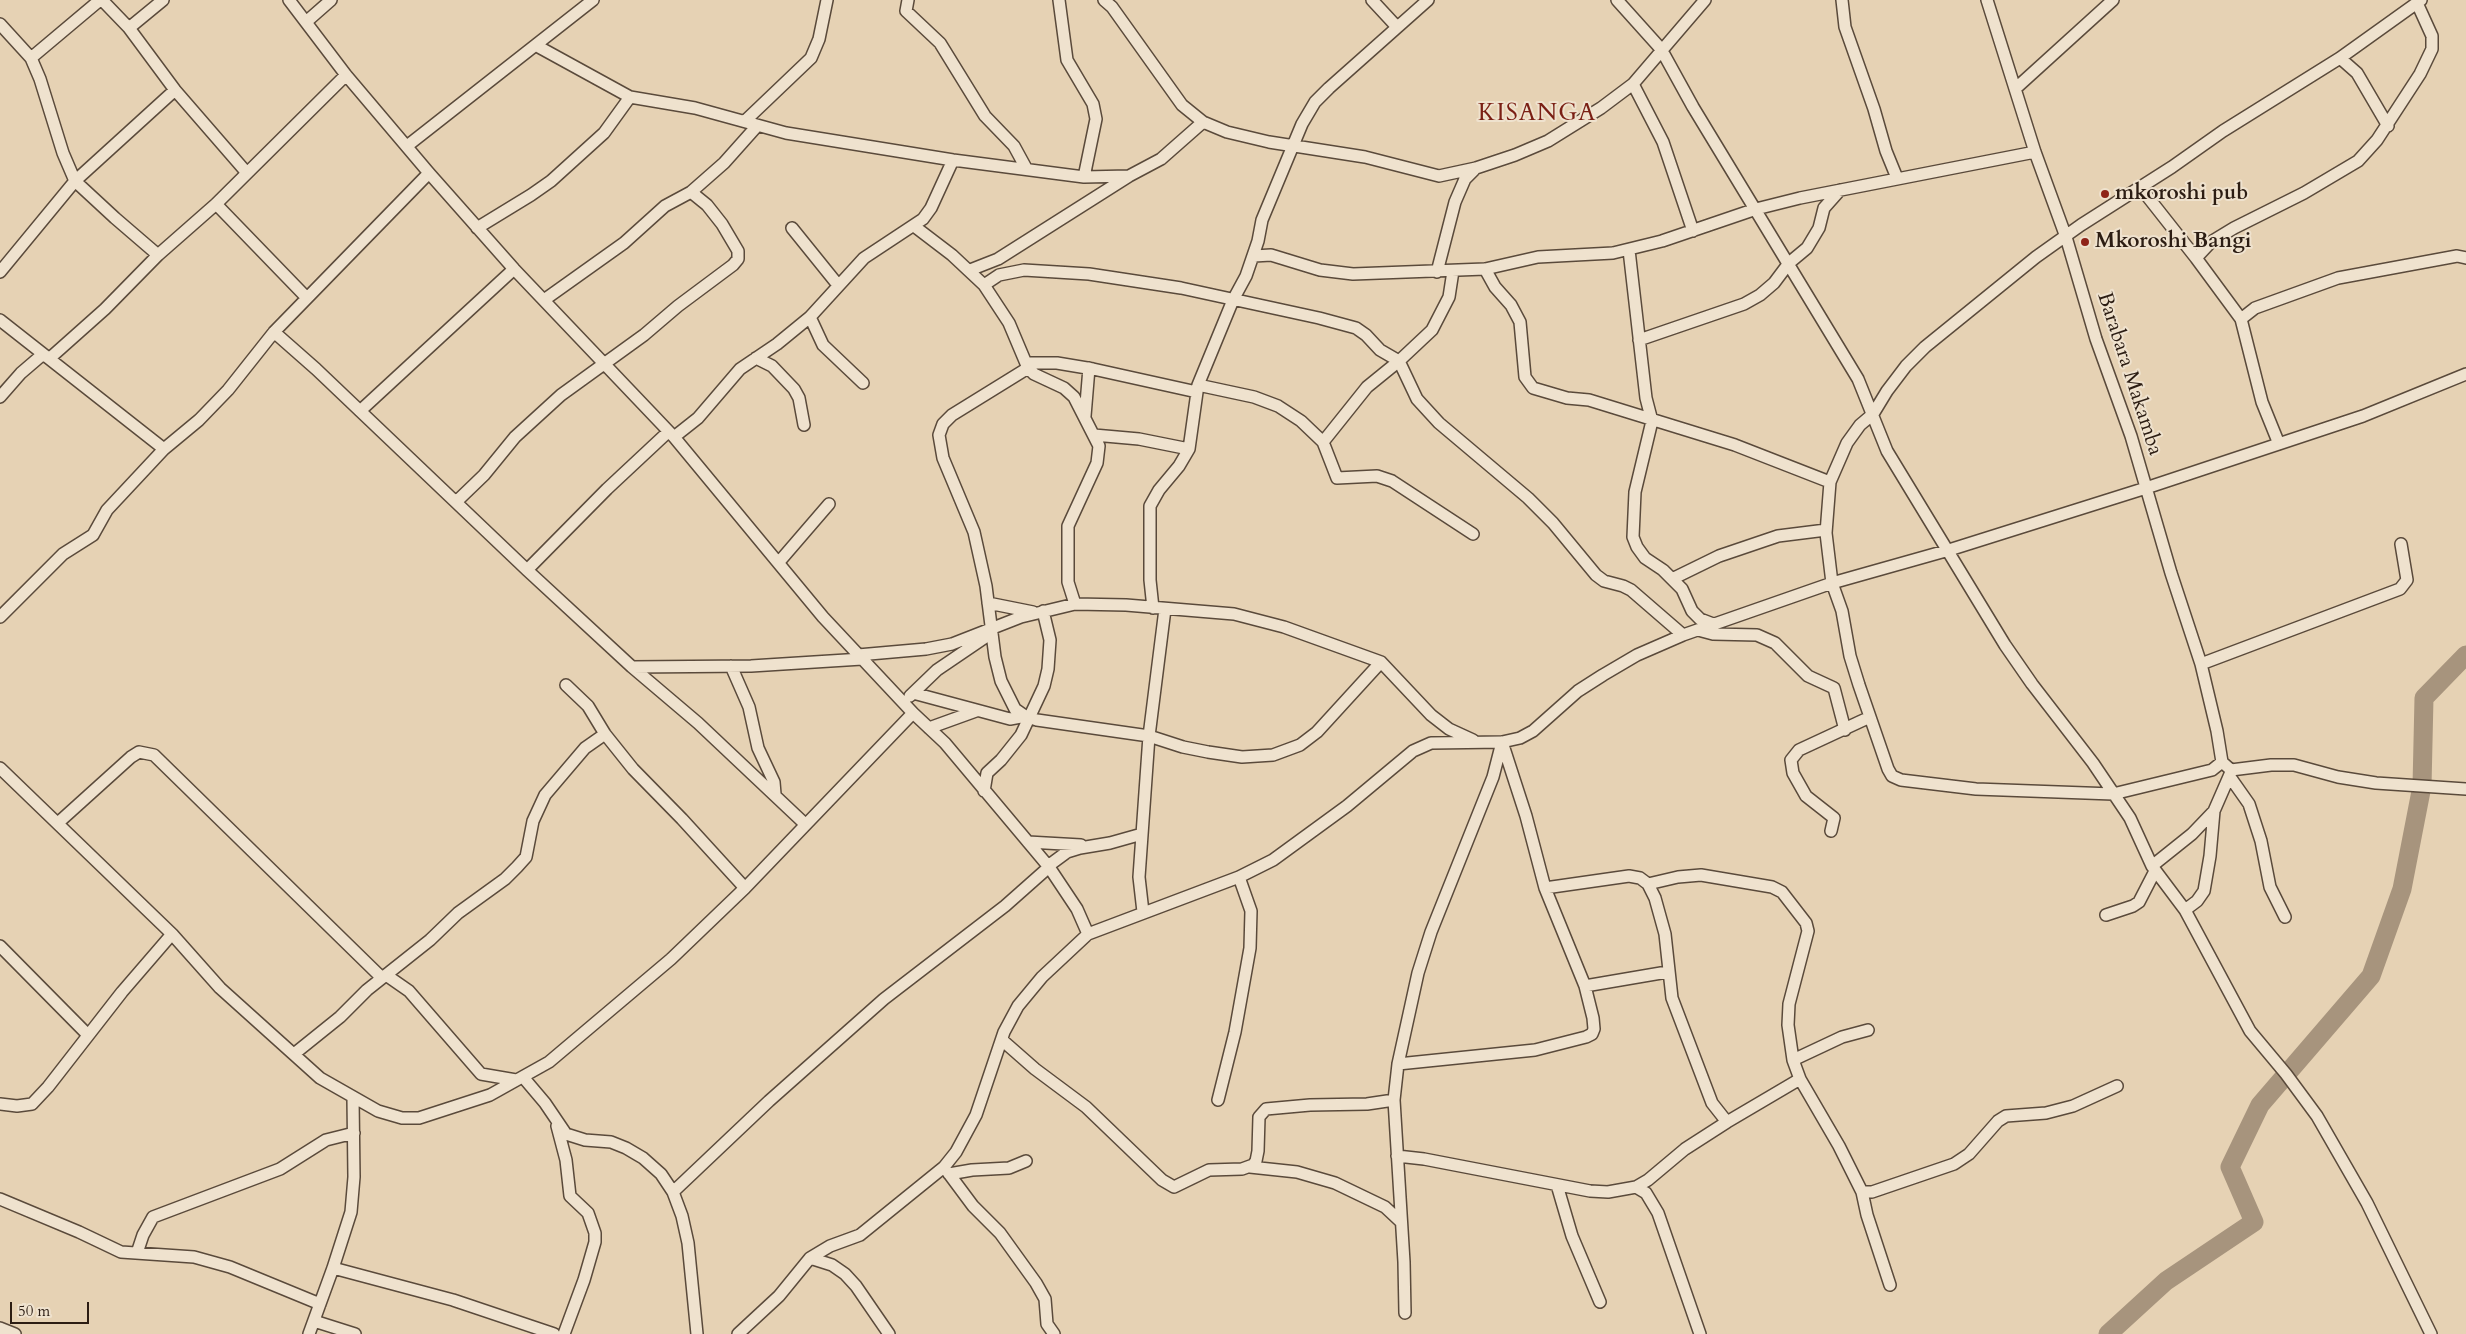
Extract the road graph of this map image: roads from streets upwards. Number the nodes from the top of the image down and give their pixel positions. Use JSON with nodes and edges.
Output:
{"nodes":[{"id":1,"x":101,"y":0,"type":"edge"},
{"id":2,"x":163,"y":0,"type":"edge"},
{"id":3,"x":289,"y":0,"type":"edge"},
{"id":4,"x":331,"y":0,"type":"edge"},
{"id":5,"x":594,"y":0,"type":"edge"},
{"id":6,"x":827,"y":0,"type":"edge"},
{"id":7,"x":908,"y":0,"type":"edge"},
{"id":8,"x":1059,"y":0,"type":"edge"},
{"id":9,"x":1372,"y":0,"type":"edge"},
{"id":10,"x":1428,"y":0,"type":"edge"},
{"id":11,"x":1617,"y":0,"type":"edge"},
{"id":12,"x":1705,"y":0,"type":"edge"},
{"id":13,"x":1842,"y":0,"type":"edge"},
{"id":14,"x":1987,"y":0,"type":"edge"},
{"id":15,"x":2113,"y":0,"type":"edge"},
{"id":16,"x":1111,"y":2,"type":"edge"},
{"id":17,"x":2419,"y":2,"type":"edge"},
{"id":18,"x":306,"y":22,"type":"junction"},
{"id":19,"x":0,"y":24,"type":"edge"},
{"id":20,"x":1397,"y":27,"type":"junction"},
{"id":21,"x":128,"y":28,"type":"junction"},
{"id":22,"x":538,"y":46,"type":"junction"},
{"id":23,"x":1661,"y":49,"type":"junction"},
{"id":24,"x":31,"y":58,"type":"junction"},
{"id":25,"x":2340,"y":58,"type":"junction"},
{"id":26,"x":346,"y":74,"type":"junction"},
{"id":27,"x":1632,"y":84,"type":"junction"},
{"id":28,"x":2015,"y":89,"type":"junction"},
{"id":29,"x":175,"y":90,"type":"junction"},
{"id":30,"x":630,"y":97,"type":"junction"},
{"id":31,"x":745,"y":121,"type":"junction"},
{"id":32,"x":1203,"y":122,"type":"junction"},
{"id":33,"x":757,"y":126,"type":"junction"},
{"id":34,"x":2388,"y":126,"type":"junction"},
{"id":35,"x":407,"y":146,"type":"junction"},
{"id":36,"x":1293,"y":146,"type":"junction"},
{"id":37,"x":2035,"y":152,"type":"junction"},
{"id":38,"x":953,"y":160,"type":"junction"},
{"id":39,"x":1026,"y":168,"type":"junction"},
{"id":40,"x":1476,"y":168,"type":"junction"},
{"id":41,"x":247,"y":173,"type":"junction"},
{"id":42,"x":429,"y":173,"type":"junction"},
{"id":43,"x":1129,"y":176,"type":"junction"},
{"id":44,"x":1084,"y":177,"type":"junction"},
{"id":45,"x":1897,"y":178,"type":"junction"},
{"id":46,"x":75,"y":181,"type":"junction"},
{"id":47,"x":2140,"y":187,"type":"junction"},
{"id":48,"x":1840,"y":190,"type":"junction"},
{"id":49,"x":691,"y":192,"type":"junction"},
{"id":50,"x":216,"y":204,"type":"junction"},
{"id":51,"x":1756,"y":209,"type":"junction"},
{"id":52,"x":914,"y":226,"type":"junction"},
{"id":53,"x":478,"y":228,"type":"junction"},
{"id":54,"x":792,"y":228,"type":"dead end"},
{"id":55,"x":1692,"y":230,"type":"junction"},
{"id":56,"x":2066,"y":237,"type":"junction"},
{"id":57,"x":1628,"y":250,"type":"junction"},
{"id":58,"x":158,"y":255,"type":"junction"},
{"id":59,"x":1254,"y":256,"type":"junction"},
{"id":60,"x":2196,"y":258,"type":"junction"},
{"id":61,"x":2466,"y":258,"type":"edge"},
{"id":62,"x":1788,"y":263,"type":"junction"},
{"id":63,"x":1485,"y":268,"type":"junction"},
{"id":64,"x":514,"y":269,"type":"junction"},
{"id":65,"x":970,"y":270,"type":"junction"},
{"id":66,"x":1453,"y":271,"type":"junction"},
{"id":67,"x":0,"y":272,"type":"edge"},
{"id":68,"x":1437,"y":272,"type":"junction"},
{"id":69,"x":984,"y":285,"type":"junction"},
{"id":70,"x":838,"y":286,"type":"junction"},
{"id":71,"x":307,"y":298,"type":"junction"},
{"id":72,"x":544,"y":300,"type":"junction"},
{"id":73,"x":1233,"y":300,"type":"junction"},
{"id":74,"x":810,"y":317,"type":"junction"},
{"id":75,"x":2241,"y":319,"type":"junction"},
{"id":76,"x":0,"y":320,"type":"edge"},
{"id":77,"x":274,"y":332,"type":"junction"},
{"id":78,"x":1639,"y":340,"type":"junction"},
{"id":79,"x":46,"y":357,"type":"junction"},
{"id":80,"x":756,"y":358,"type":"junction"},
{"id":81,"x":1400,"y":361,"type":"junction"},
{"id":82,"x":602,"y":362,"type":"junction"},
{"id":83,"x":1027,"y":366,"type":"junction"},
{"id":84,"x":1089,"y":368,"type":"junction"},
{"id":85,"x":2466,"y":374,"type":"edge"},
{"id":86,"x":863,"y":383,"type":"dead end"},
{"id":87,"x":1197,"y":389,"type":"junction"},
{"id":88,"x":0,"y":397,"type":"edge"},
{"id":89,"x":360,"y":411,"type":"junction"},
{"id":90,"x":1873,"y":414,"type":"junction"},
{"id":91,"x":1085,"y":416,"type":"junction"},
{"id":92,"x":1652,"y":420,"type":"junction"},
{"id":93,"x":804,"y":425,"type":"dead end"},
{"id":94,"x":671,"y":434,"type":"junction"},
{"id":95,"x":1094,"y":435,"type":"junction"},
{"id":96,"x":1323,"y":442,"type":"junction"},
{"id":97,"x":2279,"y":444,"type":"junction"},
{"id":98,"x":164,"y":449,"type":"junction"},
{"id":99,"x":1189,"y":449,"type":"junction"},
{"id":100,"x":1830,"y":482,"type":"junction"},
{"id":101,"x":2146,"y":488,"type":"junction"},
{"id":102,"x":456,"y":502,"type":"junction"},
{"id":103,"x":829,"y":504,"type":"dead end"},
{"id":104,"x":1826,"y":530,"type":"junction"},
{"id":105,"x":1473,"y":534,"type":"dead end"},
{"id":106,"x":2401,"y":544,"type":"dead end"},
{"id":107,"x":1949,"y":550,"type":"junction"},
{"id":108,"x":779,"y":562,"type":"junction"},
{"id":109,"x":527,"y":570,"type":"junction"},
{"id":110,"x":1672,"y":579,"type":"junction"},
{"id":111,"x":1832,"y":583,"type":"junction"},
{"id":112,"x":988,"y":603,"type":"junction"},
{"id":113,"x":1075,"y":604,"type":"junction"},
{"id":114,"x":1159,"y":608,"type":"junction"},
{"id":115,"x":1039,"y":612,"type":"junction"},
{"id":116,"x":0,"y":617,"type":"edge"},
{"id":117,"x":1713,"y":624,"type":"junction"},
{"id":118,"x":1698,"y":630,"type":"junction"},
{"id":119,"x":992,"y":631,"type":"junction"},
{"id":120,"x":1683,"y":635,"type":"junction"},
{"id":121,"x":860,"y":657,"type":"junction"},
{"id":122,"x":1381,"y":662,"type":"junction"},
{"id":123,"x":2201,"y":664,"type":"junction"},
{"id":124,"x":731,"y":666,"type":"junction"},
{"id":125,"x":632,"y":667,"type":"junction"},
{"id":126,"x":566,"y":685,"type":"dead end"},
{"id":127,"x":913,"y":693,"type":"junction"},
{"id":128,"x":904,"y":703,"type":"junction"},
{"id":129,"x":976,"y":710,"type":"junction"},
{"id":130,"x":913,"y":713,"type":"junction"},
{"id":131,"x":1028,"y":717,"type":"junction"},
{"id":132,"x":1870,"y":717,"type":"junction"},
{"id":133,"x":929,"y":728,"type":"junction"},
{"id":134,"x":1844,"y":730,"type":"junction"},
{"id":135,"x":605,"y":734,"type":"junction"},
{"id":136,"x":1149,"y":736,"type":"junction"},
{"id":137,"x":1474,"y":741,"type":"junction"},
{"id":138,"x":1502,"y":742,"type":"junction"},
{"id":139,"x":2222,"y":762,"type":"junction"},
{"id":140,"x":0,"y":768,"type":"edge"},
{"id":141,"x":2230,"y":774,"type":"junction"},
{"id":142,"x":2465,"y":789,"type":"edge"},
{"id":143,"x":984,"y":791,"type":"junction"},
{"id":144,"x":775,"y":794,"type":"junction"},
{"id":145,"x":2113,"y":794,"type":"junction"},
{"id":146,"x":2214,"y":811,"type":"junction"},
{"id":147,"x":59,"y":822,"type":"junction"},
{"id":148,"x":806,"y":824,"type":"junction"},
{"id":149,"x":1831,"y":831,"type":"dead end"},
{"id":150,"x":1142,"y":834,"type":"junction"},
{"id":151,"x":1028,"y":842,"type":"junction"},
{"id":152,"x":1086,"y":846,"type":"junction"},
{"id":153,"x":1048,"y":867,"type":"junction"},
{"id":154,"x":2153,"y":868,"type":"junction"},
{"id":155,"x":1239,"y":877,"type":"junction"},
{"id":156,"x":1648,"y":884,"type":"junction"},
{"id":157,"x":745,"y":888,"type":"junction"},
{"id":158,"x":1546,"y":888,"type":"junction"},
{"id":159,"x":2185,"y":910,"type":"junction"},
{"id":160,"x":1143,"y":912,"type":"junction"},
{"id":161,"x":2106,"y":915,"type":"dead end"},
{"id":162,"x":2285,"y":917,"type":"dead end"},
{"id":163,"x":172,"y":934,"type":"junction"},
{"id":164,"x":1088,"y":934,"type":"junction"},
{"id":165,"x":0,"y":946,"type":"edge"},
{"id":166,"x":1667,"y":972,"type":"junction"},
{"id":167,"x":384,"y":976,"type":"junction"},
{"id":168,"x":1585,"y":986,"type":"junction"},
{"id":169,"x":1868,"y":1030,"type":"dead end"},
{"id":170,"x":87,"y":1034,"type":"junction"},
{"id":171,"x":1002,"y":1040,"type":"junction"},
{"id":172,"x":294,"y":1054,"type":"junction"},
{"id":173,"x":1793,"y":1060,"type":"junction"},
{"id":174,"x":1398,"y":1064,"type":"junction"},
{"id":175,"x":519,"y":1078,"type":"junction"},
{"id":176,"x":1800,"y":1078,"type":"junction"},
{"id":177,"x":2117,"y":1086,"type":"dead end"},
{"id":178,"x":353,"y":1098,"type":"junction"},
{"id":179,"x":1218,"y":1100,"type":"dead end"},
{"id":180,"x":1394,"y":1100,"type":"junction"},
{"id":181,"x":0,"y":1104,"type":"edge"},
{"id":182,"x":556,"y":1122,"type":"junction"},
{"id":183,"x":1728,"y":1122,"type":"junction"},
{"id":184,"x":354,"y":1133,"type":"junction"},
{"id":185,"x":1396,"y":1156,"type":"junction"},
{"id":186,"x":1026,"y":1161,"type":"dead end"},
{"id":187,"x":1250,"y":1167,"type":"junction"},
{"id":188,"x":946,"y":1170,"type":"junction"},
{"id":189,"x":1557,"y":1185,"type":"junction"},
{"id":190,"x":1636,"y":1187,"type":"junction"},
{"id":191,"x":673,"y":1192,"type":"junction"},
{"id":192,"x":1862,"y":1192,"type":"junction"},
{"id":193,"x":0,"y":1199,"type":"edge"},
{"id":194,"x":1401,"y":1222,"type":"junction"},
{"id":195,"x":137,"y":1253,"type":"junction"},
{"id":196,"x":810,"y":1258,"type":"junction"},
{"id":197,"x":333,"y":1268,"type":"junction"},
{"id":198,"x":1890,"y":1285,"type":"dead end"},
{"id":199,"x":1600,"y":1302,"type":"dead end"},
{"id":200,"x":320,"y":1304,"type":"junction"},
{"id":201,"x":1405,"y":1313,"type":"dead end"},
{"id":202,"x":314,"y":1321,"type":"junction"},
{"id":203,"x":0,"y":1328,"type":"edge"},
{"id":204,"x":15,"y":1334,"type":"edge"},
{"id":205,"x":309,"y":1334,"type":"edge"},
{"id":206,"x":355,"y":1334,"type":"edge"},
{"id":207,"x":554,"y":1334,"type":"edge"},
{"id":208,"x":564,"y":1334,"type":"edge"},
{"id":209,"x":696,"y":1334,"type":"edge"},
{"id":210,"x":738,"y":1334,"type":"edge"},
{"id":211,"x":889,"y":1334,"type":"edge"},
{"id":212,"x":1054,"y":1334,"type":"edge"},
{"id":213,"x":1700,"y":1334,"type":"edge"},
{"id":214,"x":2431,"y":1334,"type":"edge"}],
"edges":[{"from":1,"to":21,"type":"street"},
{"from":1,"to":24,"type":"street"},
{"from":2,"to":21,"type":"street"},
{"from":3,"to":18,"type":"street"},
{"from":4,"to":18,"type":"street"},
{"from":5,"to":22,"type":"street"},
{"from":6,"to":31,"type":"street"},
{"from":7,"to":39,"type":"street"},
{"from":8,"to":44,"type":"street"},
{"from":9,"to":20,"type":"street"},
{"from":10,"to":20,"type":"street"},
{"from":11,"to":23,"type":"street"},
{"from":12,"to":23,"type":"street"},
{"from":13,"to":45,"type":"street"},
{"from":14,"to":28,"type":"street","name":"Barabara Makamba"},
{"from":15,"to":28,"type":"street"},
{"from":16,"to":32,"type":"street"},
{"from":17,"to":25,"type":"street"},
{"from":17,"to":34,"type":"street"},
{"from":18,"to":26,"type":"street"},
{"from":19,"to":24,"type":"street"},
{"from":20,"to":36,"type":"street"},
{"from":21,"to":29,"type":"street"},
{"from":22,"to":30,"type":"street"},
{"from":22,"to":35,"type":"street"},
{"from":23,"to":27,"type":"street"},
{"from":23,"to":51,"type":"street"},
{"from":24,"to":46,"type":"street"},
{"from":25,"to":34,"type":"street"},
{"from":25,"to":47,"type":"street"},
{"from":26,"to":35,"type":"street"},
{"from":26,"to":41,"type":"street"},
{"from":27,"to":40,"type":"street"},
{"from":27,"to":55,"type":"street"},
{"from":28,"to":37,"type":"street","name":"Barabara Makamba"},
{"from":29,"to":41,"type":"street"},
{"from":29,"to":46,"type":"street"},
{"from":30,"to":31,"type":"street"},
{"from":30,"to":53,"type":"street"},
{"from":31,"to":33,"type":"street"},
{"from":32,"to":36,"type":"street"},
{"from":32,"to":43,"type":"street"},
{"from":33,"to":38,"type":"street"},
{"from":33,"to":49,"type":"street"},
{"from":34,"to":60,"type":"street"},
{"from":35,"to":42,"type":"street"},
{"from":36,"to":40,"type":"street"},
{"from":36,"to":59,"type":"street"},
{"from":37,"to":45,"type":"street"},
{"from":37,"to":56,"type":"street","name":"Barabara Makamba"},
{"from":38,"to":39,"type":"street"},
{"from":38,"to":52,"type":"street"},
{"from":39,"to":44,"type":"street"},
{"from":40,"to":68,"type":"street"},
{"from":41,"to":50,"type":"street"},
{"from":42,"to":53,"type":"street"},
{"from":42,"to":71,"type":"street"},
{"from":43,"to":44,"type":"street"},
{"from":43,"to":65,"type":"street"},
{"from":45,"to":48,"type":"street"},
{"from":46,"to":58,"type":"street"},
{"from":46,"to":67,"type":"street"},
{"from":47,"to":56,"type":"street"},
{"from":47,"to":60,"type":"street"},
{"from":48,"to":51,"type":"street"},
{"from":48,"to":62,"type":"street"},
{"from":49,"to":72,"type":"street"},
{"from":49,"to":82,"type":"street"},
{"from":50,"to":58,"type":"street"},
{"from":50,"to":71,"type":"street"},
{"from":51,"to":55,"type":"street"},
{"from":51,"to":62,"type":"street"},
{"from":52,"to":65,"type":"street"},
{"from":52,"to":70,"type":"street"},
{"from":53,"to":64,"type":"street"},
{"from":54,"to":70,"type":"street"},
{"from":55,"to":57,"type":"street"},
{"from":56,"to":90,"type":"street"},
{"from":56,"to":101,"type":"street","name":"Barabara Makamba"},
{"from":57,"to":63,"type":"street"},
{"from":57,"to":78,"type":"street"},
{"from":58,"to":79,"type":"street"},
{"from":59,"to":68,"type":"street"},
{"from":59,"to":73,"type":"street"},
{"from":60,"to":75,"type":"street"},
{"from":61,"to":75,"type":"street"},
{"from":62,"to":78,"type":"street"},
{"from":62,"to":90,"type":"street"},
{"from":63,"to":66,"type":"street"},
{"from":63,"to":92,"type":"street"},
{"from":64,"to":72,"type":"street"},
{"from":64,"to":89,"type":"street"},
{"from":65,"to":69,"type":"street"},
{"from":66,"to":68,"type":"street"},
{"from":66,"to":81,"type":"street"},
{"from":69,"to":73,"type":"street"},
{"from":69,"to":83,"type":"street"},
{"from":70,"to":74,"type":"street"},
{"from":71,"to":77,"type":"street"},
{"from":72,"to":82,"type":"street"},
{"from":73,"to":81,"type":"street"},
{"from":73,"to":87,"type":"street"},
{"from":74,"to":80,"type":"street"},
{"from":74,"to":86,"type":"street"},
{"from":75,"to":97,"type":"street"},
{"from":76,"to":79,"type":"street"},
{"from":77,"to":89,"type":"street"},
{"from":77,"to":98,"type":"street"},
{"from":78,"to":92,"type":"street"},
{"from":79,"to":88,"type":"street"},
{"from":79,"to":98,"type":"street"},
{"from":80,"to":93,"type":"street"},
{"from":80,"to":94,"type":"street"},
{"from":81,"to":96,"type":"street"},
{"from":81,"to":120,"type":"street"},
{"from":82,"to":94,"type":"street"},
{"from":82,"to":102,"type":"street"},
{"from":83,"to":84,"type":"street"},
{"from":83,"to":91,"type":"street"},
{"from":83,"to":112,"type":"street"},
{"from":84,"to":87,"type":"street"},
{"from":84,"to":91,"type":"street"},
{"from":85,"to":97,"type":"street"},
{"from":87,"to":96,"type":"street"},
{"from":87,"to":99,"type":"street"},
{"from":89,"to":102,"type":"street"},
{"from":90,"to":100,"type":"street"},
{"from":90,"to":107,"type":"street"},
{"from":91,"to":95,"type":"street"},
{"from":92,"to":100,"type":"street"},
{"from":92,"to":110,"type":"street"},
{"from":94,"to":108,"type":"street"},
{"from":94,"to":109,"type":"street"},
{"from":95,"to":99,"type":"street"},
{"from":95,"to":113,"type":"street"},
{"from":96,"to":105,"type":"street"},
{"from":97,"to":101,"type":"street"},
{"from":98,"to":116,"type":"street"},
{"from":99,"to":114,"type":"street"},
{"from":100,"to":104,"type":"street"},
{"from":101,"to":107,"type":"street"},
{"from":101,"to":123,"type":"street","name":"Barabara Makamba"},
{"from":102,"to":109,"type":"street"},
{"from":103,"to":108,"type":"street"},
{"from":104,"to":110,"type":"street"},
{"from":104,"to":111,"type":"street"},
{"from":106,"to":123,"type":"street"},
{"from":107,"to":111,"type":"street"},
{"from":107,"to":145,"type":"street"},
{"from":108,"to":121,"type":"street"},
{"from":109,"to":125,"type":"street"},
{"from":110,"to":117,"type":"street"},
{"from":111,"to":117,"type":"street"},
{"from":111,"to":132,"type":"street"},
{"from":112,"to":115,"type":"street"},
{"from":112,"to":119,"type":"street"},
{"from":113,"to":114,"type":"street"},
{"from":113,"to":115,"type":"street"},
{"from":114,"to":122,"type":"street"},
{"from":114,"to":136,"type":"street"},
{"from":115,"to":119,"type":"street"},
{"from":115,"to":131,"type":"street"},
{"from":117,"to":118,"type":"street"},
{"from":118,"to":120,"type":"street"},
{"from":118,"to":134,"type":"street"},
{"from":119,"to":121,"type":"street"},
{"from":119,"to":127,"type":"street"},
{"from":119,"to":131,"type":"street"},
{"from":120,"to":138,"type":"street"},
{"from":121,"to":124,"type":"street"},
{"from":121,"to":128,"type":"street"},
{"from":122,"to":136,"type":"street"},
{"from":122,"to":137,"type":"street"},
{"from":123,"to":139,"type":"street","name":"Barabara Makamba"},
{"from":124,"to":125,"type":"street"},
{"from":124,"to":144,"type":"street"},
{"from":125,"to":144,"type":"street"},
{"from":126,"to":135,"type":"street"},
{"from":127,"to":128,"type":"street"},
{"from":127,"to":129,"type":"street"},
{"from":128,"to":130,"type":"street"},
{"from":129,"to":131,"type":"street"},
{"from":129,"to":133,"type":"street"},
{"from":130,"to":133,"type":"street"},
{"from":130,"to":148,"type":"street"},
{"from":131,"to":136,"type":"street"},
{"from":131,"to":143,"type":"street"},
{"from":132,"to":134,"type":"street"},
{"from":132,"to":145,"type":"street"},
{"from":133,"to":143,"type":"street"},
{"from":134,"to":149,"type":"street"},
{"from":135,"to":157,"type":"street"},
{"from":135,"to":167,"type":"street"},
{"from":136,"to":150,"type":"street"},
{"from":137,"to":138,"type":"street"},
{"from":137,"to":155,"type":"street"},
{"from":138,"to":158,"type":"street"},
{"from":138,"to":174,"type":"street"},
{"from":139,"to":141,"type":"street"},
{"from":139,"to":145,"type":"street"},
{"from":140,"to":147,"type":"street"},
{"from":141,"to":142,"type":"street"},
{"from":141,"to":146,"type":"street"},
{"from":141,"to":162,"type":"street"},
{"from":143,"to":151,"type":"street"},
{"from":144,"to":148,"type":"street"},
{"from":145,"to":154,"type":"street"},
{"from":146,"to":154,"type":"street"},
{"from":146,"to":159,"type":"street"},
{"from":147,"to":163,"type":"street"},
{"from":147,"to":167,"type":"street"},
{"from":148,"to":157,"type":"street"},
{"from":150,"to":152,"type":"street"},
{"from":150,"to":160,"type":"street"},
{"from":151,"to":152,"type":"street"},
{"from":151,"to":153,"type":"street"},
{"from":152,"to":153,"type":"street"},
{"from":153,"to":164,"type":"street"},
{"from":153,"to":191,"type":"street"},
{"from":154,"to":159,"type":"street"},
{"from":154,"to":161,"type":"street"},
{"from":155,"to":160,"type":"street"},
{"from":155,"to":179,"type":"street"},
{"from":156,"to":158,"type":"street"},
{"from":156,"to":166,"type":"street"},
{"from":156,"to":173,"type":"street"},
{"from":157,"to":175,"type":"street"},
{"from":158,"to":168,"type":"street"},
{"from":159,"to":214,"type":"street"},
{"from":160,"to":164,"type":"street"},
{"from":163,"to":170,"type":"street"},
{"from":163,"to":172,"type":"street"},
{"from":164,"to":171,"type":"street"},
{"from":165,"to":170,"type":"street"},
{"from":166,"to":168,"type":"street"},
{"from":166,"to":183,"type":"street"},
{"from":167,"to":172,"type":"street"},
{"from":167,"to":175,"type":"street"},
{"from":168,"to":174,"type":"street"},
{"from":169,"to":173,"type":"street"},
{"from":170,"to":181,"type":"street"},
{"from":171,"to":187,"type":"street"},
{"from":171,"to":188,"type":"street"},
{"from":172,"to":178,"type":"street"},
{"from":173,"to":176,"type":"street"},
{"from":174,"to":180,"type":"street"},
{"from":175,"to":178,"type":"street"},
{"from":175,"to":182,"type":"street"},
{"from":176,"to":183,"type":"street"},
{"from":176,"to":192,"type":"street"},
{"from":177,"to":192,"type":"street"},
{"from":178,"to":184,"type":"street"},
{"from":180,"to":185,"type":"street"},
{"from":180,"to":187,"type":"street"},
{"from":182,"to":191,"type":"street"},
{"from":182,"to":208,"type":"street"},
{"from":183,"to":190,"type":"street"},
{"from":184,"to":195,"type":"street"},
{"from":184,"to":197,"type":"street"},
{"from":185,"to":189,"type":"street"},
{"from":185,"to":194,"type":"street"},
{"from":186,"to":188,"type":"street"},
{"from":187,"to":194,"type":"street"},
{"from":188,"to":196,"type":"street"},
{"from":188,"to":212,"type":"street"},
{"from":189,"to":190,"type":"street"},
{"from":189,"to":199,"type":"street"},
{"from":190,"to":213,"type":"street"},
{"from":191,"to":209,"type":"street"},
{"from":192,"to":198,"type":"street"},
{"from":193,"to":195,"type":"street"},
{"from":194,"to":201,"type":"street"},
{"from":195,"to":200,"type":"street"},
{"from":196,"to":210,"type":"street"},
{"from":196,"to":211,"type":"street"},
{"from":197,"to":200,"type":"street"},
{"from":197,"to":207,"type":"street"},
{"from":200,"to":202,"type":"street"},
{"from":202,"to":205,"type":"street"},
{"from":202,"to":206,"type":"street"},
{"from":203,"to":204,"type":"street"}]}
